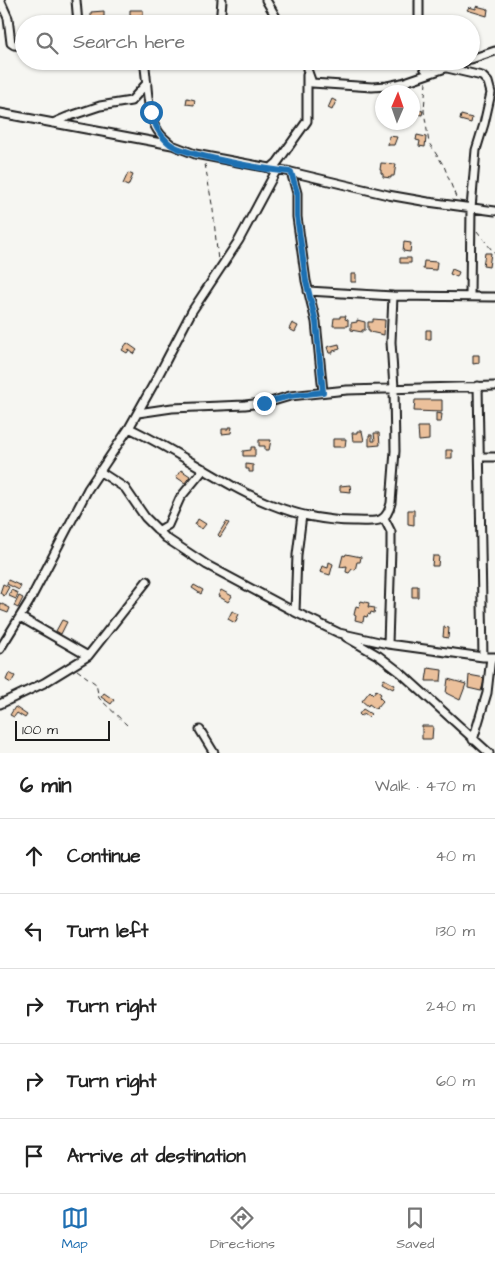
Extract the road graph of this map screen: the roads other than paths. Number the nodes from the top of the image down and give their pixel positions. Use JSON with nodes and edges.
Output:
{"nodes":[{"id":1,"x":0,"y":0,"type":"edge"},
{"id":2,"x":76,"y":0,"type":"edge"},
{"id":3,"x":222,"y":0,"type":"edge"},
{"id":4,"x":266,"y":0,"type":"edge"},
{"id":5,"x":418,"y":0,"type":"edge"},
{"id":6,"x":77,"y":15,"type":"edge"},
{"id":7,"x":221,"y":15,"type":"edge"},
{"id":8,"x":275,"y":15,"type":"edge"},
{"id":9,"x":419,"y":15,"type":"edge"},
{"id":10,"x":15,"y":45,"type":"edge"},
{"id":11,"x":495,"y":51,"type":"edge"},
{"id":12,"x":480,"y":56,"type":"edge"},
{"id":13,"x":145,"y":70,"type":"edge"},
{"id":14,"x":306,"y":70,"type":"edge"},
{"id":15,"x":307,"y":70,"type":"edge"},
{"id":16,"x":426,"y":70,"type":"edge"},
{"id":17,"x":440,"y":70,"type":"edge"},
{"id":18,"x":456,"y":70,"type":"edge"},
{"id":19,"x":430,"y":73,"type":"junction"},
{"id":20,"x":147,"y":83,"type":"junction"},
{"id":21,"x":0,"y":113,"type":"edge"},
{"id":22,"x":53,"y":123,"type":"junction"},
{"id":23,"x":172,"y":145,"type":"junction"},
{"id":24,"x":273,"y":170,"type":"junction"},
{"id":25,"x":291,"y":172,"type":"junction"},
{"id":26,"x":471,"y":208,"type":"junction"},
{"id":27,"x":495,"y":211,"type":"edge"},
{"id":28,"x":308,"y":291,"type":"junction"},
{"id":29,"x":393,"y":296,"type":"junction"},
{"id":30,"x":470,"y":296,"type":"junction"},
{"id":31,"x":495,"y":296,"type":"edge"},
{"id":32,"x":478,"y":386,"type":"junction"},
{"id":33,"x":495,"y":386,"type":"edge"},
{"id":34,"x":394,"y":388,"type":"junction"},
{"id":35,"x":323,"y":392,"type":"junction"},
{"id":36,"x":138,"y":413,"type":"junction"},
{"id":37,"x":129,"y":428,"type":"junction"},
{"id":38,"x":480,"y":457,"type":"junction"},
{"id":39,"x":495,"y":458,"type":"edge"},
{"id":40,"x":204,"y":469,"type":"junction"},
{"id":41,"x":99,"y":471,"type":"junction"},
{"id":42,"x":302,"y":515,"type":"junction"},
{"id":43,"x":384,"y":518,"type":"junction"},
{"id":44,"x":158,"y":531,"type":"junction"},
{"id":45,"x":146,"y":580,"type":"dead end"},
{"id":46,"x":295,"y":612,"type":"junction"},
{"id":47,"x":20,"y":617,"type":"junction"},
{"id":48,"x":339,"y":633,"type":"junction"},
{"id":49,"x":388,"y":644,"type":"junction"},
{"id":50,"x":0,"y":649,"type":"edge"},
{"id":51,"x":88,"y":656,"type":"junction"},
{"id":52,"x":490,"y":657,"type":"edge"},
{"id":53,"x":0,"y":704,"type":"edge"},
{"id":54,"x":200,"y":730,"type":"dead end"},
{"id":55,"x":474,"y":740,"type":"junction"},
{"id":56,"x":214,"y":753,"type":"edge"},
{"id":57,"x":489,"y":753,"type":"edge"}],
"edges":[{"from":1,"to":10,"type":"street"},
{"from":2,"to":6,"type":"street"},
{"from":3,"to":7,"type":"street"},
{"from":4,"to":8,"type":"street"},
{"from":5,"to":9,"type":"street"},
{"from":11,"to":12,"type":"street"},
{"from":13,"to":20,"type":"street"},
{"from":14,"to":24,"type":"street"},
{"from":15,"to":19,"type":"street"},
{"from":16,"to":19,"type":"street"},
{"from":17,"to":19,"type":"street"},
{"from":18,"to":26,"type":"street"},
{"from":20,"to":22,"type":"street"},
{"from":20,"to":23,"type":"street"},
{"from":21,"to":22,"type":"street"},
{"from":22,"to":23,"type":"street"},
{"from":23,"to":24,"type":"street"},
{"from":24,"to":25,"type":"street"},
{"from":24,"to":36,"type":"street"},
{"from":25,"to":26,"type":"street"},
{"from":25,"to":28,"type":"street"},
{"from":26,"to":27,"type":"street"},
{"from":26,"to":30,"type":"street"},
{"from":28,"to":29,"type":"street"},
{"from":28,"to":35,"type":"street"},
{"from":29,"to":30,"type":"street"},
{"from":29,"to":34,"type":"street"},
{"from":30,"to":31,"type":"street"},
{"from":32,"to":33,"type":"street"},
{"from":32,"to":34,"type":"street"},
{"from":32,"to":38,"type":"street"},
{"from":34,"to":35,"type":"street"},
{"from":34,"to":43,"type":"street"},
{"from":35,"to":36,"type":"street"},
{"from":36,"to":37,"type":"street"},
{"from":37,"to":40,"type":"street"},
{"from":37,"to":41,"type":"street"},
{"from":38,"to":39,"type":"street"},
{"from":38,"to":52,"type":"street"},
{"from":40,"to":42,"type":"street"},
{"from":40,"to":44,"type":"street"},
{"from":41,"to":44,"type":"street"},
{"from":41,"to":47,"type":"street"},
{"from":42,"to":43,"type":"street"},
{"from":42,"to":46,"type":"street"},
{"from":43,"to":49,"type":"street"},
{"from":44,"to":46,"type":"street"},
{"from":45,"to":51,"type":"street"},
{"from":46,"to":48,"type":"street"},
{"from":47,"to":50,"type":"street"},
{"from":47,"to":51,"type":"street"},
{"from":48,"to":49,"type":"street"},
{"from":48,"to":55,"type":"street"},
{"from":49,"to":52,"type":"street"},
{"from":51,"to":53,"type":"street"},
{"from":52,"to":55,"type":"street"},
{"from":54,"to":56,"type":"street"},
{"from":55,"to":57,"type":"street"}]}
